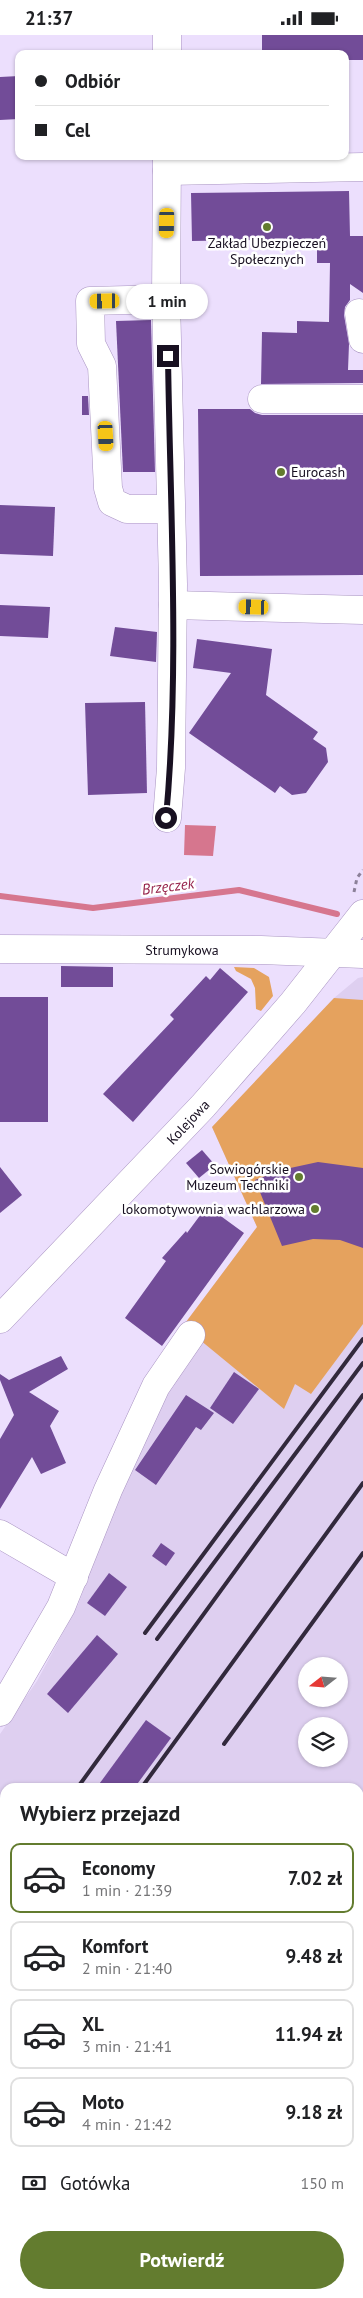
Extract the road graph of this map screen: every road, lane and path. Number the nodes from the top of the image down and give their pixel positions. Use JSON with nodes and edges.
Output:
{"nodes":[{"id":1,"x":167,"y":35,"type":"edge"},
{"id":2,"x":167,"y":50,"type":"edge"},
{"id":3,"x":167,"y":163,"type":"edge"},
{"id":4,"x":363,"y":167,"type":"edge"},
{"id":5,"x":166,"y":299,"type":"junction"},
{"id":6,"x":262,"y":399,"type":"dead end"},
{"id":7,"x":363,"y":399,"type":"edge"},
{"id":8,"x":170,"y":509,"type":"junction"},
{"id":9,"x":173,"y":605,"type":"junction"},
{"id":10,"x":363,"y":609,"type":"edge"},
{"id":11,"x":166,"y":818,"type":"dead end"},
{"id":12,"x":363,"y":914,"type":"edge"},
{"id":13,"x":0,"y":949,"type":"edge"},
{"id":14,"x":333,"y":953,"type":"junction"},
{"id":15,"x":363,"y":954,"type":"edge"},
{"id":16,"x":0,"y":1319,"type":"edge"},
{"id":17,"x":191,"y":1335,"type":"dead end"},
{"id":18,"x":0,"y":1534,"type":"edge"},
{"id":19,"x":74,"y":1577,"type":"junction"},
{"id":20,"x":0,"y":1712,"type":"edge"}],
"edges":[{"from":1,"to":2,"type":"street"},
{"from":3,"to":4,"type":"street"},
{"from":3,"to":5,"type":"street"},
{"from":5,"to":8,"type":"street"},
{"from":5,"to":8,"type":"street"},
{"from":6,"to":7,"type":"street"},
{"from":8,"to":9,"type":"street"},
{"from":9,"to":10,"type":"street"},
{"from":9,"to":11,"type":"street"},
{"from":12,"to":14,"type":"street","name":"Kolejowa"},
{"from":13,"to":14,"type":"street","name":"Strumykowa"},
{"from":14,"to":15,"type":"street","name":"Strumykowa"},
{"from":14,"to":16,"type":"street","name":"Kolejowa"},
{"from":17,"to":19,"type":"street"},
{"from":18,"to":19,"type":"street"},
{"from":19,"to":20,"type":"street"}]}
